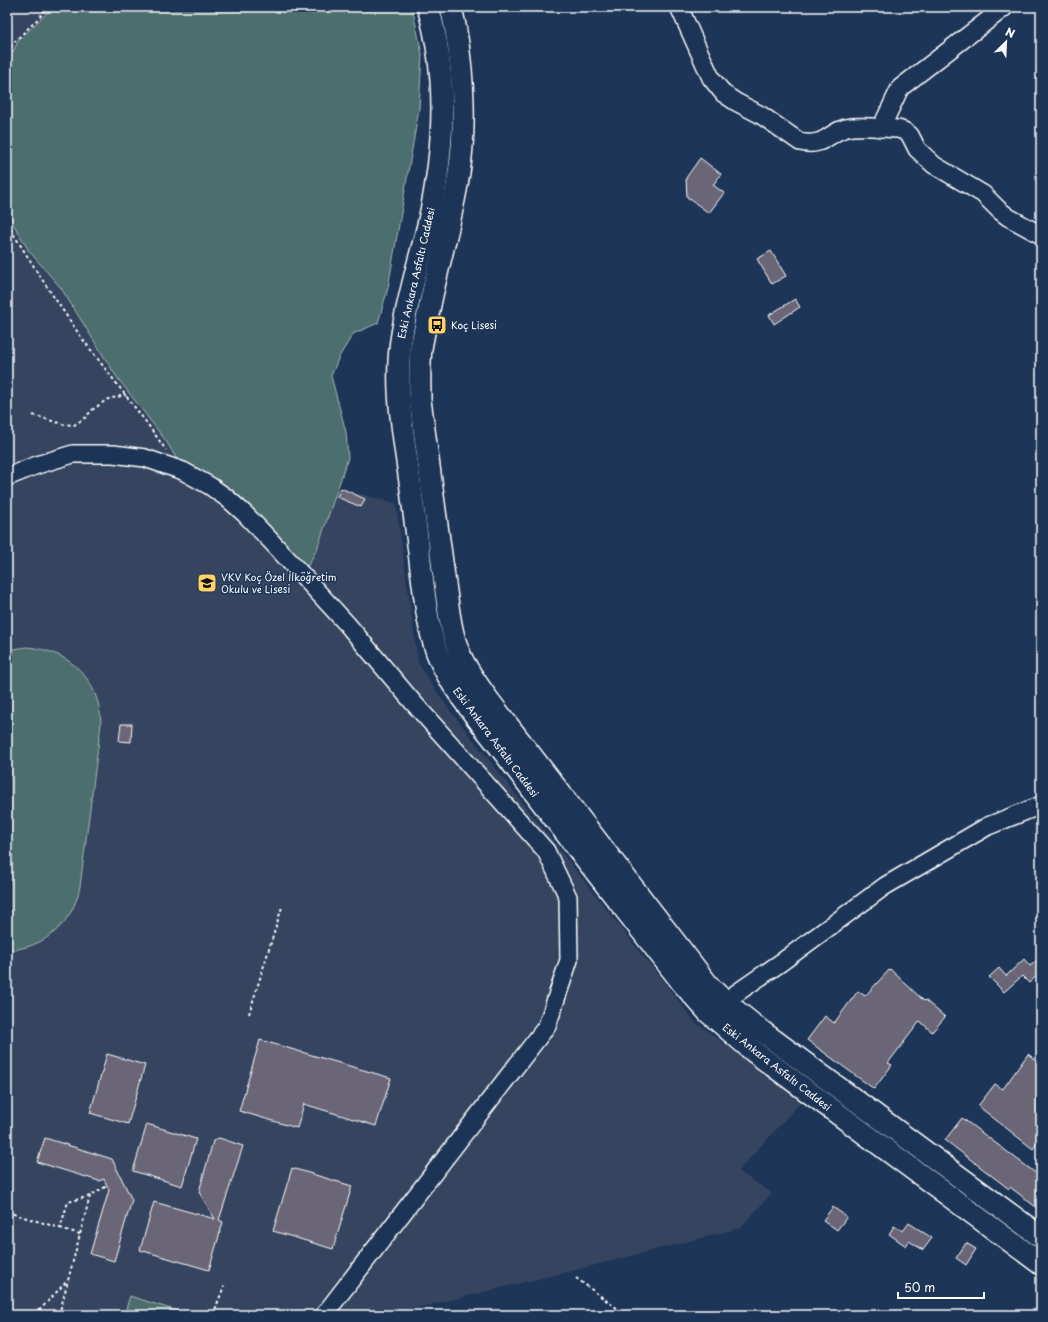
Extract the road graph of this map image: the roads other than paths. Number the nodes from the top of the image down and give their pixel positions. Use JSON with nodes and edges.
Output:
{"nodes":[{"id":1,"x":428,"y":7,"type":"edge"},
{"id":2,"x":451,"y":7,"type":"edge"},
{"id":3,"x":679,"y":7,"type":"edge"},
{"id":4,"x":1005,"y":7,"type":"edge"},
{"id":5,"x":881,"y":128,"type":"junction"},
{"id":6,"x":1041,"y":235,"type":"edge"},
{"id":7,"x":7,"y":477,"type":"edge"},
{"id":8,"x":7,"y":488,"type":"edge"},
{"id":9,"x":317,"y":592,"type":"junction"},
{"id":10,"x":1041,"y":805,"type":"edge"},
{"id":11,"x":716,"y":1007,"type":"junction"},
{"id":12,"x":1041,"y":1237,"type":"edge"},
{"id":13,"x":1041,"y":1264,"type":"edge"},
{"id":14,"x":324,"y":1315,"type":"edge"}],
"edges":[{"from":1,"to":11,"type":"main road","name":"Eski Ankara Asfaltı Caddesi"},
{"from":2,"to":11,"type":"main road","name":"Eski Ankara Asfaltı Caddesi"},
{"from":3,"to":5,"type":"street"},
{"from":4,"to":5,"type":"street"},
{"from":5,"to":6,"type":"street"},
{"from":7,"to":9,"type":"street"},
{"from":8,"to":9,"type":"street"},
{"from":9,"to":14,"type":"street"},
{"from":10,"to":11,"type":"street"},
{"from":11,"to":12,"type":"main road","name":"Eski Ankara Asfaltı Caddesi"},
{"from":11,"to":13,"type":"main road","name":"Eski Ankara Asfaltı Caddesi"}]}
